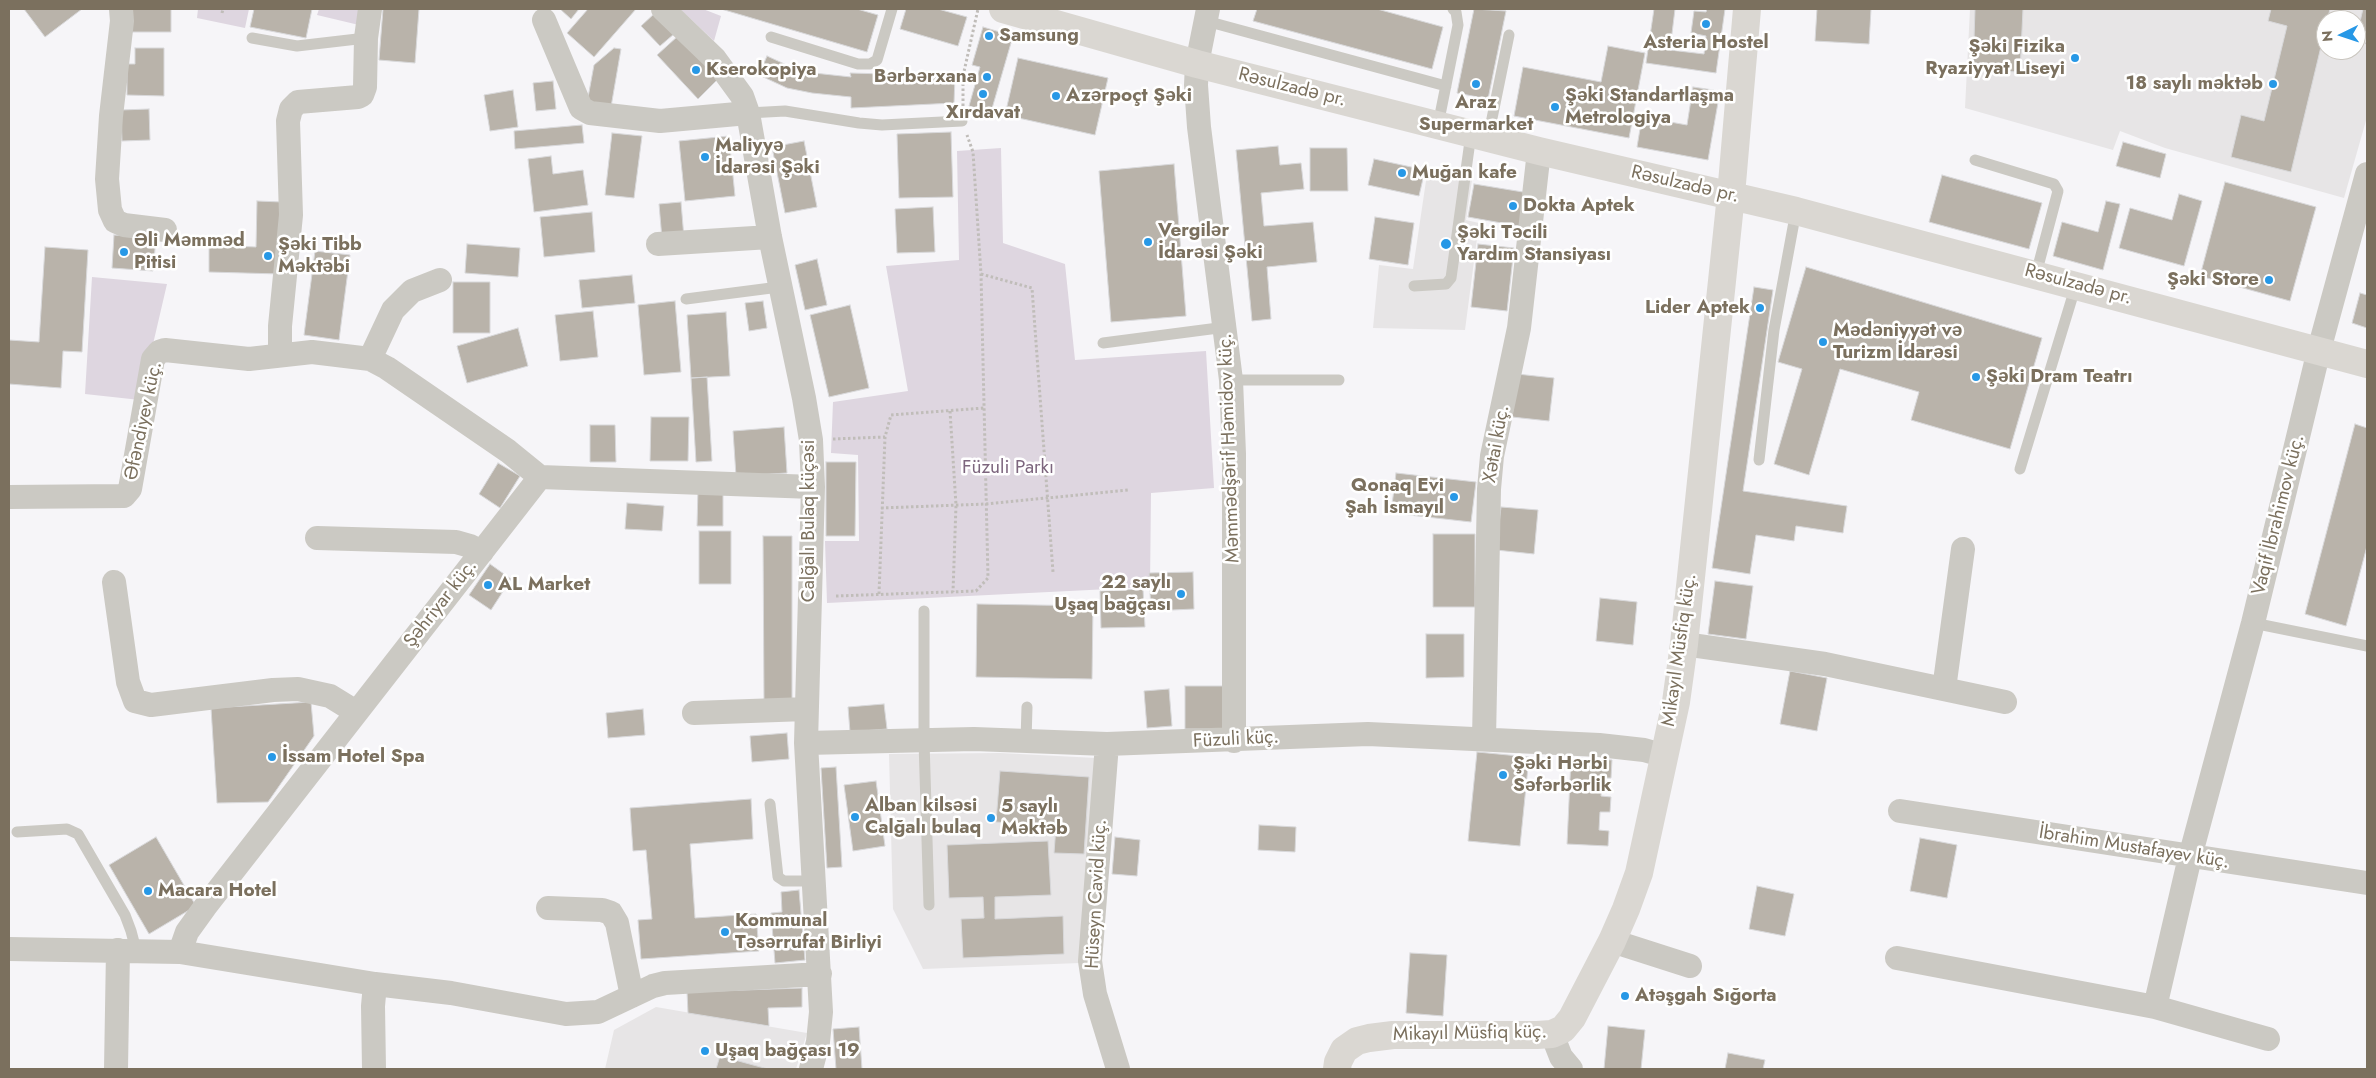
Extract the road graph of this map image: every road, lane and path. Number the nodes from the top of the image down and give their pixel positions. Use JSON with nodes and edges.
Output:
{"nodes":[{"id":1,"x":121,"y":9,"type":"edge"},
{"id":2,"x":223,"y":9,"type":"edge"},
{"id":3,"x":370,"y":9,"type":"edge"},
{"id":4,"x":663,"y":9,"type":"edge"},
{"id":5,"x":892,"y":9,"type":"edge"},
{"id":6,"x":978,"y":9,"type":"edge"},
{"id":7,"x":1003,"y":9,"type":"edge"},
{"id":8,"x":1452,"y":9,"type":"edge"},
{"id":9,"x":1748,"y":9,"type":"edge"},
{"id":10,"x":222,"y":13,"type":"dead end"},
{"id":11,"x":1207,"y":15,"type":"edge"},
{"id":12,"x":544,"y":20,"type":"dead end"},
{"id":13,"x":1509,"y":35,"type":"dead end"},
{"id":14,"x":771,"y":37,"type":"dead end"},
{"id":15,"x":252,"y":38,"type":"dead end"},
{"id":16,"x":366,"y":38,"type":"junction"},
{"id":17,"x":1197,"y":64,"type":"junction"},
{"id":18,"x":1446,"y":86,"type":"junction"},
{"id":19,"x":748,"y":114,"type":"junction"},
{"id":20,"x":962,"y":121,"type":"junction"},
{"id":21,"x":1438,"y":126,"type":"junction"},
{"id":22,"x":1479,"y":136,"type":"junction"},
{"id":23,"x":1539,"y":151,"type":"junction"},
{"id":24,"x":1975,"y":160,"type":"dead end"},
{"id":25,"x":2367,"y":174,"type":"edge"},
{"id":26,"x":1731,"y":195,"type":"junction"},
{"id":27,"x":1796,"y":211,"type":"junction"},
{"id":28,"x":165,"y":230,"type":"dead end"},
{"id":29,"x":770,"y":237,"type":"junction"},
{"id":30,"x":658,"y":244,"type":"dead end"},
{"id":31,"x":981,"y":274,"type":"junction"},
{"id":32,"x":2036,"y":274,"type":"junction"},
{"id":33,"x":440,"y":280,"type":"dead end"},
{"id":34,"x":2076,"y":285,"type":"junction"},
{"id":35,"x":1414,"y":286,"type":"dead end"},
{"id":36,"x":779,"y":287,"type":"junction"},
{"id":37,"x":686,"y":299,"type":"dead end"},
{"id":38,"x":1226,"y":327,"type":"junction"},
{"id":39,"x":1103,"y":343,"type":"dead end"},
{"id":40,"x":2319,"y":350,"type":"junction"},
{"id":41,"x":280,"y":355,"type":"junction"},
{"id":42,"x":370,"y":359,"type":"junction"},
{"id":43,"x":2367,"y":364,"type":"edge"},
{"id":44,"x":1231,"y":380,"type":"junction"},
{"id":45,"x":1340,"y":380,"type":"dead end"},
{"id":46,"x":984,"y":408,"type":"junction"},
{"id":47,"x":950,"y":411,"type":"junction"},
{"id":48,"x":885,"y":437,"type":"junction"},
{"id":49,"x":811,"y":440,"type":"junction"},
{"id":50,"x":1759,"y":460,"type":"dead end"},
{"id":51,"x":2020,"y":469,"type":"dead end"},
{"id":52,"x":540,"y":477,"type":"junction"},
{"id":53,"x":813,"y":487,"type":"junction"},
{"id":54,"x":1128,"y":490,"type":"dead end"},
{"id":55,"x":9,"y":497,"type":"edge"},
{"id":56,"x":1047,"y":499,"type":"junction"},
{"id":57,"x":986,"y":504,"type":"junction"},
{"id":58,"x":956,"y":505,"type":"junction"},
{"id":59,"x":882,"y":508,"type":"junction"},
{"id":60,"x":317,"y":538,"type":"dead end"},
{"id":61,"x":1963,"y":549,"type":"dead end"},
{"id":62,"x":482,"y":552,"type":"junction"},
{"id":63,"x":1053,"y":572,"type":"dead end"},
{"id":64,"x":114,"y":582,"type":"dead end"},
{"id":65,"x":953,"y":592,"type":"junction"},
{"id":66,"x":879,"y":594,"type":"junction"},
{"id":67,"x":836,"y":596,"type":"dead end"},
{"id":68,"x":924,"y":611,"type":"dead end"},
{"id":69,"x":2253,"y":623,"type":"junction"},
{"id":70,"x":1684,"y":644,"type":"junction"},
{"id":71,"x":2367,"y":646,"type":"edge"},
{"id":72,"x":1944,"y":689,"type":"junction"},
{"id":73,"x":2005,"y":702,"type":"dead end"},
{"id":74,"x":1027,"y":707,"type":"dead end"},
{"id":75,"x":806,"y":709,"type":"junction"},
{"id":76,"x":356,"y":712,"type":"junction"},
{"id":77,"x":694,"y":713,"type":"dead end"},
{"id":78,"x":1484,"y":739,"type":"junction"},
{"id":79,"x":924,"y":741,"type":"junction"},
{"id":80,"x":1026,"y":741,"type":"junction"},
{"id":81,"x":1234,"y":741,"type":"junction"},
{"id":82,"x":806,"y":743,"type":"junction"},
{"id":83,"x":1107,"y":744,"type":"junction"},
{"id":84,"x":1665,"y":756,"type":"junction"},
{"id":85,"x":770,"y":804,"type":"dead end"},
{"id":86,"x":1900,"y":811,"type":"dead end"},
{"id":87,"x":17,"y":832,"type":"dead end"},
{"id":88,"x":2190,"y":856,"type":"junction"},
{"id":89,"x":814,"y":881,"type":"junction"},
{"id":90,"x":2367,"y":883,"type":"edge"},
{"id":91,"x":929,"y":905,"type":"dead end"},
{"id":92,"x":548,"y":908,"type":"dead end"},
{"id":93,"x":1612,"y":941,"type":"junction"},
{"id":94,"x":9,"y":949,"type":"edge"},
{"id":95,"x":127,"y":950,"type":"junction"},
{"id":96,"x":180,"y":952,"type":"junction"},
{"id":97,"x":1897,"y":958,"type":"dead end"},
{"id":98,"x":1690,"y":966,"type":"dead end"},
{"id":99,"x":820,"y":974,"type":"junction"},
{"id":100,"x":375,"y":984,"type":"junction"},
{"id":101,"x":632,"y":996,"type":"junction"},
{"id":102,"x":2155,"y":1008,"type":"junction"},
{"id":103,"x":1552,"y":1034,"type":"junction"},
{"id":104,"x":2268,"y":1039,"type":"dead end"},
{"id":105,"x":116,"y":1069,"type":"edge"},
{"id":106,"x":374,"y":1069,"type":"edge"},
{"id":107,"x":811,"y":1069,"type":"edge"},
{"id":108,"x":1118,"y":1069,"type":"edge"},
{"id":109,"x":1337,"y":1069,"type":"edge"},
{"id":110,"x":1571,"y":1069,"type":"edge"}],
"edges":[{"from":1,"to":28,"type":"street"},
{"from":2,"to":10,"type":"path"},
{"from":3,"to":16,"type":"street"},
{"from":4,"to":19,"type":"street","name":"Calğalı Bulaq küçəsi"},
{"from":5,"to":14,"type":"lane"},
{"from":6,"to":20,"type":"path"},
{"from":7,"to":17,"type":"main road","name":"Rəsulzadə pr."},
{"from":8,"to":18,"type":"lane"},
{"from":9,"to":26,"type":"main road","name":"Mikayıl Müsfiq küç."},
{"from":11,"to":17,"type":"street","name":"Məmmədşərif Həmidov küç."},
{"from":11,"to":18,"type":"lane"},
{"from":12,"to":19,"type":"street"},
{"from":13,"to":22,"type":"lane"},
{"from":15,"to":16,"type":"lane"},
{"from":16,"to":41,"type":"street"},
{"from":17,"to":21,"type":"main road","name":"Rəsulzadə pr."},
{"from":17,"to":38,"type":"street","name":"Məmmədşərif Həmidov küç."},
{"from":18,"to":21,"type":"lane"},
{"from":19,"to":20,"type":"lane"},
{"from":19,"to":29,"type":"street","name":"Calğalı Bulaq küçəsi"},
{"from":20,"to":31,"type":"path"},
{"from":21,"to":22,"type":"main road","name":"Rəsulzadə pr."},
{"from":22,"to":23,"type":"main road","name":"Rəsulzadə pr."},
{"from":22,"to":35,"type":"lane"},
{"from":23,"to":26,"type":"main road","name":"Rəsulzadə pr."},
{"from":23,"to":78,"type":"street","name":"Xətai küç."},
{"from":24,"to":32,"type":"lane"},
{"from":25,"to":40,"type":"street","name":"Vaqif İbrahimov küç."},
{"from":26,"to":27,"type":"main road","name":"Rəsulzadə pr."},
{"from":26,"to":70,"type":"main road","name":"Mikayıl Müsfiq küç."},
{"from":27,"to":32,"type":"main road","name":"Rəsulzadə pr."},
{"from":27,"to":50,"type":"lane"},
{"from":29,"to":30,"type":"street"},
{"from":29,"to":36,"type":"street","name":"Calğalı Bulaq küçəsi"},
{"from":31,"to":46,"type":"path"},
{"from":31,"to":56,"type":"path"},
{"from":32,"to":34,"type":"main road","name":"Rəsulzadə pr."},
{"from":33,"to":42,"type":"street"},
{"from":34,"to":40,"type":"main road","name":"Rəsulzadə pr."},
{"from":34,"to":51,"type":"lane"},
{"from":36,"to":37,"type":"lane"},
{"from":36,"to":49,"type":"street","name":"Calğalı Bulaq küçəsi"},
{"from":38,"to":39,"type":"lane"},
{"from":38,"to":44,"type":"street","name":"Məmmədşərif Həmidov küç."},
{"from":40,"to":43,"type":"main road","name":"Rəsulzadə pr."},
{"from":40,"to":69,"type":"street","name":"Vaqif İbrahimov küç."},
{"from":41,"to":42,"type":"street","name":"Əfəndiyev küç."},
{"from":41,"to":55,"type":"street","name":"Əfəndiyev küç."},
{"from":42,"to":52,"type":"street","name":"Əfəndiyev küç."},
{"from":44,"to":45,"type":"lane"},
{"from":44,"to":81,"type":"street","name":"Məmmədşərif Həmidov küç."},
{"from":46,"to":47,"type":"path"},
{"from":46,"to":57,"type":"path"},
{"from":47,"to":48,"type":"path"},
{"from":47,"to":58,"type":"path"},
{"from":48,"to":49,"type":"path"},
{"from":48,"to":59,"type":"path"},
{"from":49,"to":53,"type":"street","name":"Calğalı Bulaq küçəsi"},
{"from":52,"to":53,"type":"street"},
{"from":52,"to":62,"type":"street","name":"Şəhriyar küç."},
{"from":53,"to":75,"type":"street","name":"Calğalı Bulaq küçəsi"},
{"from":54,"to":56,"type":"path"},
{"from":56,"to":57,"type":"path"},
{"from":56,"to":63,"type":"path"},
{"from":57,"to":58,"type":"path"},
{"from":57,"to":65,"type":"path"},
{"from":58,"to":59,"type":"path"},
{"from":58,"to":65,"type":"path"},
{"from":59,"to":66,"type":"path"},
{"from":60,"to":62,"type":"street"},
{"from":61,"to":72,"type":"street"},
{"from":62,"to":76,"type":"street","name":"Şəhriyar küç."},
{"from":64,"to":76,"type":"street"},
{"from":65,"to":66,"type":"path"},
{"from":66,"to":67,"type":"path"},
{"from":68,"to":79,"type":"lane"},
{"from":69,"to":71,"type":"lane"},
{"from":69,"to":88,"type":"street","name":"Vaqif İbrahimov küç."},
{"from":70,"to":72,"type":"street"},
{"from":70,"to":84,"type":"main road","name":"Mikayıl Müsfiq küç."},
{"from":72,"to":73,"type":"street"},
{"from":74,"to":80,"type":"lane"},
{"from":75,"to":77,"type":"street"},
{"from":75,"to":82,"type":"street","name":"Calğalı Bulaq küçəsi"},
{"from":76,"to":96,"type":"street","name":"Şəhriyar küç."},
{"from":78,"to":81,"type":"street","name":"Füzuli küç."},
{"from":78,"to":84,"type":"street","name":"Füzuli küç."},
{"from":79,"to":80,"type":"street","name":"Füzuli küç."},
{"from":79,"to":82,"type":"street","name":"Füzuli küç."},
{"from":79,"to":91,"type":"lane"},
{"from":80,"to":83,"type":"street","name":"Füzuli küç."},
{"from":81,"to":83,"type":"street","name":"Füzuli küç."},
{"from":82,"to":89,"type":"street","name":"Calğalı Bulaq küçəsi"},
{"from":83,"to":108,"type":"street","name":"Hüseyn Cavid küç."},
{"from":84,"to":93,"type":"main road","name":"Mikayıl Müsfiq küç."},
{"from":85,"to":89,"type":"lane"},
{"from":86,"to":88,"type":"street","name":"İbrahim Mustafayev küç."},
{"from":87,"to":95,"type":"lane"},
{"from":88,"to":90,"type":"street","name":"İbrahim Mustafayev küç."},
{"from":88,"to":102,"type":"street","name":"Vaqif İbrahimov küç."},
{"from":89,"to":99,"type":"street","name":"Calğalı Bulaq küçəsi"},
{"from":92,"to":101,"type":"street"},
{"from":93,"to":98,"type":"street"},
{"from":93,"to":103,"type":"main road","name":"Mikayıl Müsfiq küç."},
{"from":94,"to":95,"type":"street"},
{"from":95,"to":96,"type":"street"},
{"from":95,"to":105,"type":"street"},
{"from":96,"to":100,"type":"street"},
{"from":97,"to":102,"type":"street"},
{"from":99,"to":101,"type":"street"},
{"from":99,"to":107,"type":"street","name":"Calğalı Bulaq küçəsi"},
{"from":100,"to":101,"type":"street"},
{"from":100,"to":106,"type":"street"},
{"from":102,"to":104,"type":"street"},
{"from":103,"to":109,"type":"main road","name":"Mikayıl Müsfiq küç."},
{"from":103,"to":110,"type":"street"}]}
